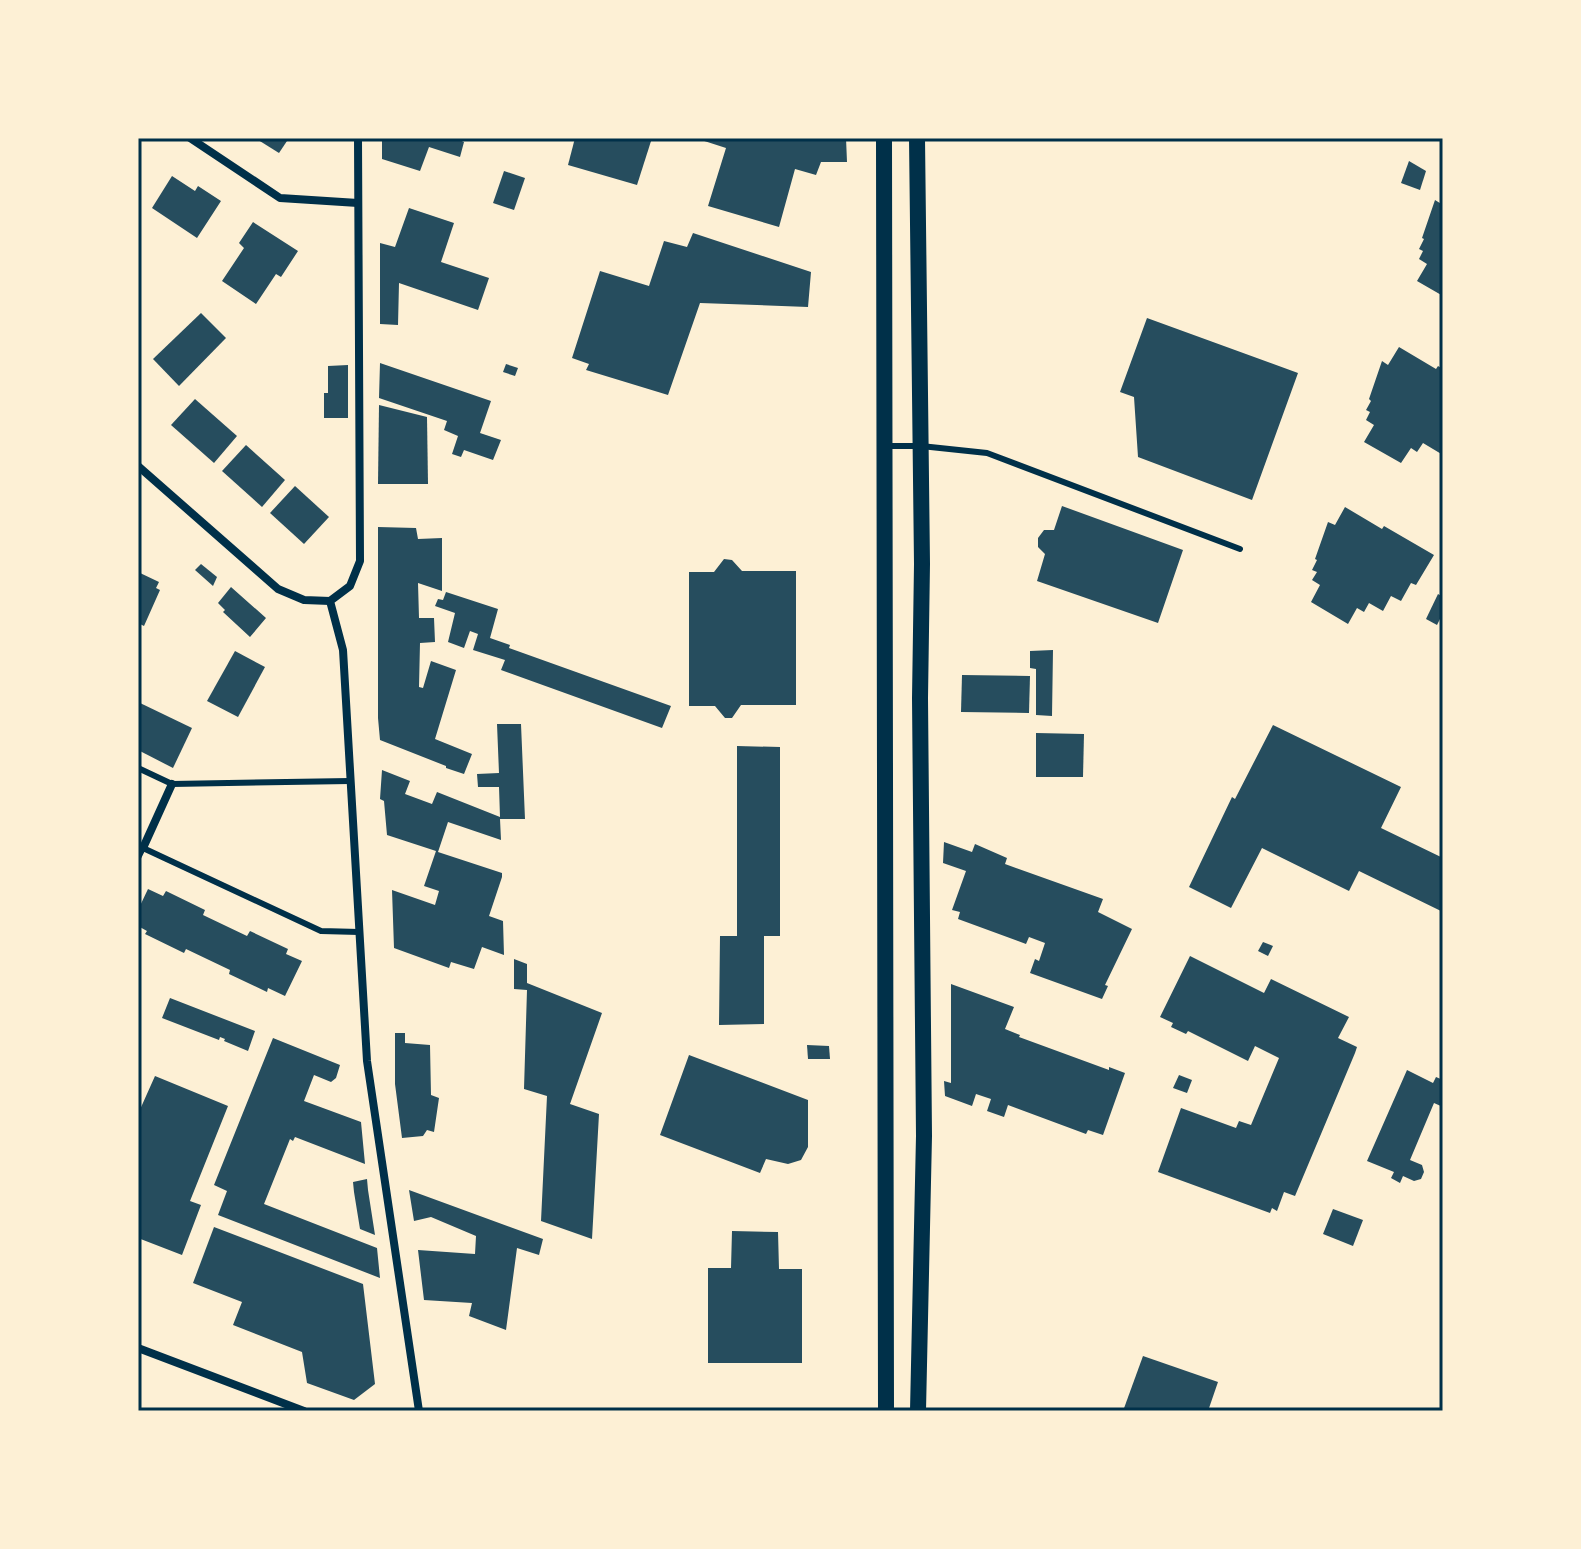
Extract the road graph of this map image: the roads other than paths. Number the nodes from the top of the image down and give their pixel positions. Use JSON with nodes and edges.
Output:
{"nodes":[{"id":1,"x":190,"y":138,"type":"edge"},
{"id":2,"x":358,"y":138,"type":"edge"},
{"id":3,"x":884,"y":138,"type":"edge"},
{"id":4,"x":917,"y":138,"type":"edge"},
{"id":5,"x":358,"y":203,"type":"junction"},
{"id":6,"x":884,"y":446,"type":"junction"},
{"id":7,"x":921,"y":446,"type":"junction"},
{"id":8,"x":138,"y":466,"type":"edge"},
{"id":9,"x":1240,"y":549,"type":"dead end"},
{"id":10,"x":330,"y":601,"type":"junction"},
{"id":11,"x":138,"y":768,"type":"edge"},
{"id":12,"x":350,"y":781,"type":"junction"},
{"id":13,"x":172,"y":784,"type":"junction"},
{"id":14,"x":143,"y":848,"type":"junction"},
{"id":15,"x":138,"y":858,"type":"edge"},
{"id":16,"x":359,"y":932,"type":"junction"},
{"id":17,"x":138,"y":1348,"type":"edge"},
{"id":18,"x":304,"y":1411,"type":"edge"},
{"id":19,"x":419,"y":1411,"type":"edge"},
{"id":20,"x":886,"y":1411,"type":"edge"},
{"id":21,"x":918,"y":1411,"type":"edge"}],
"edges":[{"from":1,"to":5,"type":"street"},
{"from":2,"to":5,"type":"street"},
{"from":3,"to":6,"type":"main road"},
{"from":4,"to":7,"type":"main road"},
{"from":5,"to":10,"type":"street"},
{"from":6,"to":7,"type":"lane"},
{"from":6,"to":20,"type":"main road"},
{"from":7,"to":9,"type":"lane"},
{"from":7,"to":21,"type":"main road"},
{"from":8,"to":10,"type":"street"},
{"from":10,"to":12,"type":"street"},
{"from":11,"to":13,"type":"lane"},
{"from":12,"to":13,"type":"lane"},
{"from":12,"to":16,"type":"street"},
{"from":13,"to":14,"type":"street"},
{"from":14,"to":15,"type":"lane"},
{"from":14,"to":16,"type":"lane"},
{"from":16,"to":19,"type":"street"},
{"from":17,"to":18,"type":"street"}]}
